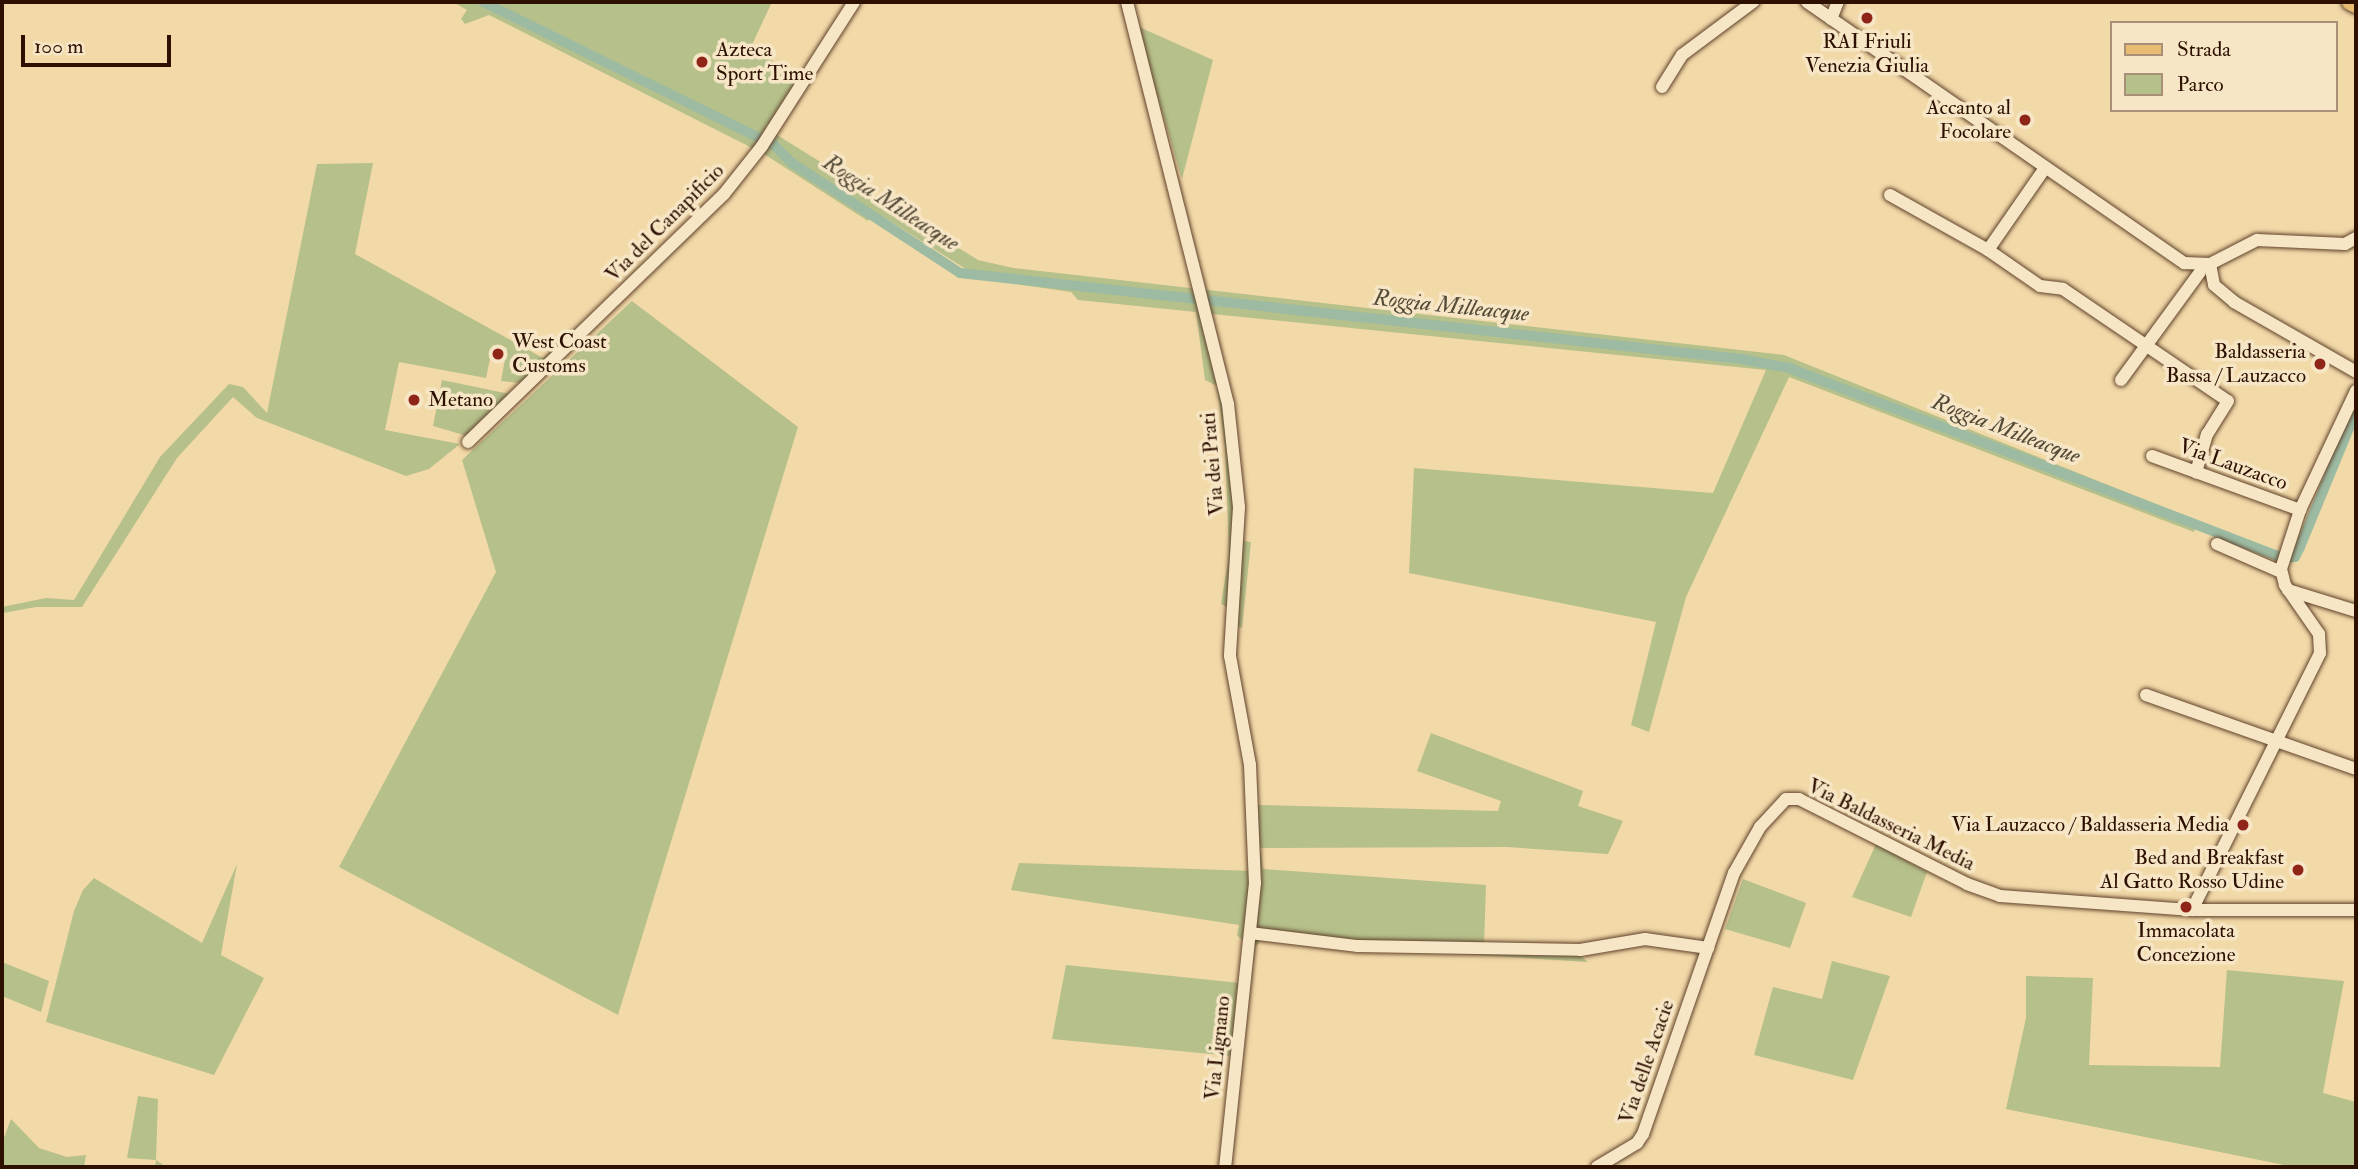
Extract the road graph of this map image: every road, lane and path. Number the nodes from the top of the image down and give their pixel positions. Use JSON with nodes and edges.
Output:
{"nodes":[{"id":1,"x":854,"y":2,"type":"edge"},
{"id":2,"x":1127,"y":2,"type":"edge"},
{"id":3,"x":1753,"y":2,"type":"edge"},
{"id":4,"x":1807,"y":2,"type":"edge"},
{"id":5,"x":1838,"y":2,"type":"edge"},
{"id":6,"x":2350,"y":2,"type":"edge"},
{"id":7,"x":2356,"y":5,"type":"edge"},
{"id":8,"x":1831,"y":19,"type":"junction"},
{"id":9,"x":1662,"y":87,"type":"dead end"},
{"id":10,"x":2045,"y":168,"type":"junction"},
{"id":11,"x":1890,"y":195,"type":"dead end"},
{"id":12,"x":2356,"y":239,"type":"edge"},
{"id":13,"x":1988,"y":250,"type":"junction"},
{"id":14,"x":2205,"y":269,"type":"junction"},
{"id":15,"x":2146,"y":344,"type":"junction"},
{"id":16,"x":2356,"y":372,"type":"edge"},
{"id":17,"x":2121,"y":380,"type":"dead end"},
{"id":18,"x":2356,"y":391,"type":"edge"},
{"id":19,"x":468,"y":442,"type":"dead end"},
{"id":20,"x":2152,"y":456,"type":"dead end"},
{"id":21,"x":2196,"y":472,"type":"junction"},
{"id":22,"x":2300,"y":510,"type":"junction"},
{"id":23,"x":2217,"y":544,"type":"dead end"},
{"id":24,"x":2283,"y":562,"type":"junction"},
{"id":25,"x":2288,"y":590,"type":"junction"},
{"id":26,"x":2356,"y":611,"type":"edge"},
{"id":27,"x":2146,"y":695,"type":"dead end"},
{"id":28,"x":2276,"y":741,"type":"junction"},
{"id":29,"x":2356,"y":769,"type":"edge"},
{"id":30,"x":2193,"y":910,"type":"junction"},
{"id":31,"x":2356,"y":910,"type":"edge"},
{"id":32,"x":1250,"y":933,"type":"junction"},
{"id":33,"x":1708,"y":948,"type":"junction"},
{"id":34,"x":1225,"y":1167,"type":"edge"},
{"id":35,"x":1597,"y":1167,"type":"edge"}],
"edges":[{"from":1,"to":19,"type":"street","name":"Via del Canapificio"},
{"from":2,"to":32,"type":"street","name":"Via dei Prati"},
{"from":3,"to":9,"type":"street"},
{"from":4,"to":8,"type":"street"},
{"from":5,"to":8,"type":"street"},
{"from":6,"to":7,"type":"main road"},
{"from":8,"to":10,"type":"street"},
{"from":10,"to":13,"type":"street"},
{"from":10,"to":14,"type":"street"},
{"from":11,"to":13,"type":"street"},
{"from":12,"to":14,"type":"street"},
{"from":13,"to":15,"type":"street"},
{"from":14,"to":15,"type":"street"},
{"from":14,"to":16,"type":"street"},
{"from":15,"to":17,"type":"street"},
{"from":15,"to":21,"type":"street"},
{"from":18,"to":22,"type":"street","name":"Via Lauzacco"},
{"from":20,"to":21,"type":"street","name":"Via Lauzacco"},
{"from":21,"to":22,"type":"street","name":"Via Lauzacco"},
{"from":22,"to":24,"type":"street","name":"Via Lauzacco"},
{"from":23,"to":24,"type":"street"},
{"from":24,"to":25,"type":"street"},
{"from":25,"to":26,"type":"street"},
{"from":25,"to":28,"type":"street"},
{"from":27,"to":28,"type":"street"},
{"from":28,"to":29,"type":"street"},
{"from":28,"to":30,"type":"street"},
{"from":30,"to":31,"type":"street","name":"Via Baldasseria Media"},
{"from":30,"to":33,"type":"street","name":"Via Baldasseria Media"},
{"from":32,"to":33,"type":"street"},
{"from":32,"to":34,"type":"street","name":"Via Lignano"},
{"from":33,"to":35,"type":"street","name":"Via delle Acacie"}]}
